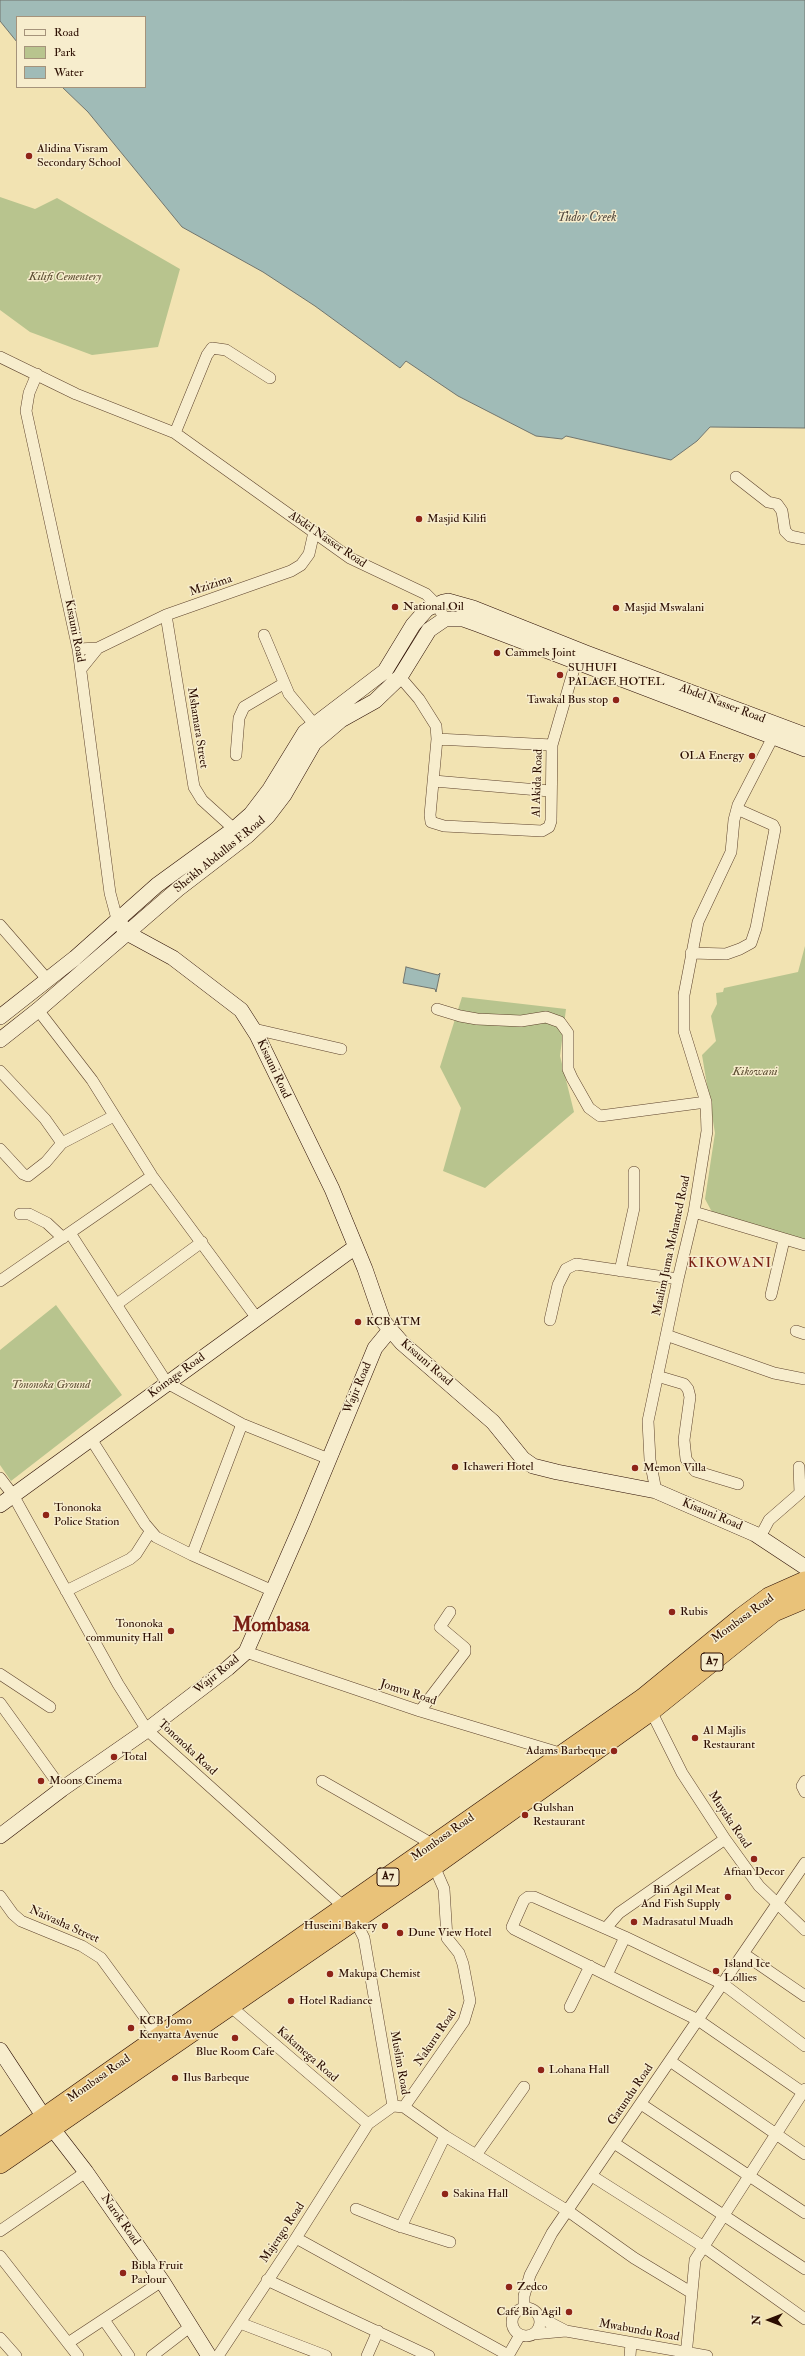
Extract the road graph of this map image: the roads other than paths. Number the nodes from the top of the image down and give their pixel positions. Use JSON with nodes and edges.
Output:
{"nodes":[{"id":1,"x":0,"y":356,"type":"edge"},
{"id":2,"x":37,"y":374,"type":"junction"},
{"id":3,"x":270,"y":378,"type":"dead end"},
{"id":4,"x":175,"y":432,"type":"junction"},
{"id":5,"x":736,"y":477,"type":"dead end"},
{"id":6,"x":314,"y":532,"type":"junction"},
{"id":7,"x":805,"y":539,"type":"edge"},
{"id":8,"x":436,"y":604,"type":"junction"},
{"id":9,"x":166,"y":615,"type":"junction"},
{"id":10,"x":445,"y":619,"type":"junction"},
{"id":11,"x":264,"y":635,"type":"dead end"},
{"id":12,"x":98,"y":648,"type":"junction"},
{"id":13,"x":78,"y":649,"type":"junction"},
{"id":14,"x":576,"y":662,"type":"junction"},
{"id":15,"x":81,"y":669,"type":"junction"},
{"id":16,"x":400,"y":678,"type":"junction"},
{"id":17,"x":283,"y":684,"type":"junction"},
{"id":18,"x":730,"y":714,"type":"junction"},
{"id":19,"x":314,"y":724,"type":"junction"},
{"id":20,"x":805,"y":735,"type":"edge"},
{"id":21,"x":773,"y":737,"type":"junction"},
{"id":22,"x":437,"y":739,"type":"junction"},
{"id":23,"x":552,"y":745,"type":"junction"},
{"id":24,"x":805,"y":749,"type":"edge"},
{"id":25,"x":236,"y":755,"type":"dead end"},
{"id":26,"x":434,"y":781,"type":"junction"},
{"id":27,"x":550,"y":791,"type":"junction"},
{"id":28,"x":737,"y":809,"type":"junction"},
{"id":29,"x":234,"y":829,"type":"junction"},
{"id":30,"x":122,"y":915,"type":"junction"},
{"id":31,"x":138,"y":922,"type":"junction"},
{"id":32,"x":0,"y":924,"type":"edge"},
{"id":33,"x":127,"y":933,"type":"junction"},
{"id":34,"x":150,"y":946,"type":"junction"},
{"id":35,"x":691,"y":953,"type":"junction"},
{"id":36,"x":47,"y":978,"type":"junction"},
{"id":37,"x":438,"y":1009,"type":"dead end"},
{"id":38,"x":38,"y":1010,"type":"junction"},
{"id":39,"x":0,"y":1017,"type":"edge"},
{"id":40,"x":254,"y":1029,"type":"junction"},
{"id":41,"x":0,"y":1040,"type":"edge"},
{"id":42,"x":341,"y":1049,"type":"dead end"},
{"id":43,"x":0,"y":1071,"type":"edge"},
{"id":44,"x":706,"y":1102,"type":"junction"},
{"id":45,"x":114,"y":1116,"type":"junction"},
{"id":46,"x":62,"y":1143,"type":"junction"},
{"id":47,"x":0,"y":1149,"type":"edge"},
{"id":48,"x":634,"y":1172,"type":"dead end"},
{"id":49,"x":152,"y":1176,"type":"junction"},
{"id":50,"x":694,"y":1212,"type":"junction"},
{"id":51,"x":20,"y":1214,"type":"dead end"},
{"id":52,"x":66,"y":1235,"type":"junction"},
{"id":53,"x":784,"y":1240,"type":"junction"},
{"id":54,"x":202,"y":1242,"type":"junction"},
{"id":55,"x":805,"y":1245,"type":"edge"},
{"id":56,"x":354,"y":1248,"type":"junction"},
{"id":57,"x":620,"y":1271,"type":"junction"},
{"id":58,"x":678,"y":1279,"type":"junction"},
{"id":59,"x":0,"y":1281,"type":"edge"},
{"id":60,"x":771,"y":1295,"type":"dead end"},
{"id":61,"x":116,"y":1304,"type":"junction"},
{"id":62,"x":256,"y":1318,"type":"junction"},
{"id":63,"x":550,"y":1320,"type":"dead end"},
{"id":64,"x":390,"y":1331,"type":"junction"},
{"id":65,"x":666,"y":1335,"type":"junction"},
{"id":66,"x":657,"y":1376,"type":"junction"},
{"id":67,"x":805,"y":1379,"type":"edge"},
{"id":68,"x":167,"y":1383,"type":"junction"},
{"id":69,"x":242,"y":1424,"type":"junction"},
{"id":70,"x":92,"y":1439,"type":"junction"},
{"id":71,"x":329,"y":1459,"type":"junction"},
{"id":72,"x":800,"y":1467,"type":"dead end"},
{"id":73,"x":0,"y":1478,"type":"edge"},
{"id":74,"x":738,"y":1484,"type":"dead end"},
{"id":75,"x":656,"y":1491,"type":"junction"},
{"id":76,"x":13,"y":1495,"type":"junction"},
{"id":77,"x":0,"y":1504,"type":"edge"},
{"id":78,"x":150,"y":1532,"type":"junction"},
{"id":79,"x":760,"y":1537,"type":"junction"},
{"id":80,"x":192,"y":1556,"type":"junction"},
{"id":81,"x":805,"y":1567,"type":"edge"},
{"id":82,"x":805,"y":1581,"type":"edge"},
{"id":83,"x":66,"y":1591,"type":"junction"},
{"id":84,"x":273,"y":1591,"type":"junction"},
{"id":85,"x":805,"y":1594,"type":"edge"},
{"id":86,"x":805,"y":1599,"type":"edge"},
{"id":87,"x":450,"y":1612,"type":"dead end"},
{"id":88,"x":246,"y":1652,"type":"junction"},
{"id":89,"x":0,"y":1674,"type":"edge"},
{"id":90,"x":0,"y":1703,"type":"edge"},
{"id":91,"x":50,"y":1707,"type":"dead end"},
{"id":92,"x":420,"y":1711,"type":"junction"},
{"id":93,"x":651,"y":1711,"type":"junction"},
{"id":94,"x":148,"y":1730,"type":"junction"},
{"id":95,"x":563,"y":1754,"type":"junction"},
{"id":96,"x":322,"y":1781,"type":"dead end"},
{"id":97,"x":805,"y":1781,"type":"edge"},
{"id":98,"x":62,"y":1789,"type":"junction"},
{"id":99,"x":805,"y":1792,"type":"edge"},
{"id":100,"x":0,"y":1836,"type":"edge"},
{"id":101,"x":725,"y":1839,"type":"junction"},
{"id":102,"x":434,"y":1845,"type":"junction"},
{"id":103,"x":805,"y":1863,"type":"edge"},
{"id":104,"x":434,"y":1866,"type":"junction"},
{"id":105,"x":0,"y":1896,"type":"edge"},
{"id":106,"x":778,"y":1904,"type":"junction"},
{"id":107,"x":355,"y":1909,"type":"junction"},
{"id":108,"x":606,"y":1928,"type":"junction"},
{"id":109,"x":805,"y":1930,"type":"edge"},
{"id":110,"x":625,"y":1936,"type":"junction"},
{"id":111,"x":744,"y":1954,"type":"junction"},
{"id":112,"x":590,"y":1966,"type":"junction"},
{"id":113,"x":607,"y":1975,"type":"junction"},
{"id":114,"x":723,"y":1984,"type":"junction"},
{"id":115,"x":805,"y":1996,"type":"edge"},
{"id":116,"x":230,"y":2006,"type":"junction"},
{"id":117,"x":570,"y":2007,"type":"dead end"},
{"id":118,"x":698,"y":2020,"type":"junction"},
{"id":119,"x":159,"y":2037,"type":"junction"},
{"id":120,"x":805,"y":2046,"type":"edge"},
{"id":121,"x":0,"y":2050,"type":"edge"},
{"id":122,"x":670,"y":2061,"type":"junction"},
{"id":123,"x":524,"y":2087,"type":"dead end"},
{"id":124,"x":804,"y":2091,"type":"edge"},
{"id":125,"x":641,"y":2104,"type":"junction"},
{"id":126,"x":399,"y":2106,"type":"junction"},
{"id":127,"x":70,"y":2107,"type":"junction"},
{"id":128,"x":48,"y":2123,"type":"junction"},
{"id":129,"x":368,"y":2124,"type":"junction"},
{"id":130,"x":776,"y":2134,"type":"junction"},
{"id":131,"x":29,"y":2136,"type":"junction"},
{"id":132,"x":445,"y":2136,"type":"junction"},
{"id":133,"x":614,"y":2143,"type":"junction"},
{"id":134,"x":0,"y":2148,"type":"edge"},
{"id":135,"x":805,"y":2154,"type":"edge"},
{"id":136,"x":476,"y":2155,"type":"junction"},
{"id":137,"x":0,"y":2164,"type":"edge"},
{"id":138,"x":86,"y":2172,"type":"junction"},
{"id":139,"x":592,"y":2176,"type":"junction"},
{"id":140,"x":749,"y":2176,"type":"junction"},
{"id":141,"x":356,"y":2209,"type":"dead end"},
{"id":142,"x":568,"y":2211,"type":"junction"},
{"id":143,"x":805,"y":2214,"type":"edge"},
{"id":144,"x":724,"y":2215,"type":"junction"},
{"id":145,"x":401,"y":2227,"type":"junction"},
{"id":146,"x":0,"y":2232,"type":"edge"},
{"id":147,"x":296,"y":2238,"type":"junction"},
{"id":148,"x":450,"y":2242,"type":"dead end"},
{"id":149,"x":704,"y":2247,"type":"junction"},
{"id":150,"x":0,"y":2256,"type":"edge"},
{"id":151,"x":805,"y":2268,"type":"edge"},
{"id":152,"x":267,"y":2280,"type":"junction"},
{"id":153,"x":162,"y":2281,"type":"junction"},
{"id":154,"x":692,"y":2293,"type":"junction"},
{"id":155,"x":524,"y":2308,"type":"junction"},
{"id":156,"x":539,"y":2317,"type":"junction"},
{"id":157,"x":805,"y":2319,"type":"edge"},
{"id":158,"x":104,"y":2320,"type":"junction"},
{"id":159,"x":240,"y":2323,"type":"junction"},
{"id":160,"x":191,"y":2326,"type":"junction"},
{"id":161,"x":378,"y":2331,"type":"junction"},
{"id":162,"x":566,"y":2331,"type":"junction"},
{"id":163,"x":533,"y":2334,"type":"junction"},
{"id":164,"x":520,"y":2335,"type":"junction"},
{"id":165,"x":0,"y":2338,"type":"edge"},
{"id":166,"x":68,"y":2343,"type":"junction"},
{"id":167,"x":631,"y":2343,"type":"junction"},
{"id":168,"x":686,"y":2354,"type":"edge"},
{"id":169,"x":16,"y":2356,"type":"edge"},
{"id":170,"x":78,"y":2356,"type":"edge"},
{"id":171,"x":129,"y":2356,"type":"edge"},
{"id":172,"x":152,"y":2356,"type":"edge"},
{"id":173,"x":209,"y":2356,"type":"edge"},
{"id":174,"x":218,"y":2356,"type":"edge"},
{"id":175,"x":326,"y":2356,"type":"edge"},
{"id":176,"x":367,"y":2356,"type":"edge"},
{"id":177,"x":429,"y":2356,"type":"edge"},
{"id":178,"x":508,"y":2356,"type":"edge"},
{"id":179,"x":630,"y":2356,"type":"edge"},
{"id":180,"x":707,"y":2356,"type":"edge"}],
"edges":[{"from":1,"to":2,"type":"street","name":"Abdel Nasser Road"},
{"from":2,"to":4,"type":"street","name":"Abdel Nasser Road"},
{"from":2,"to":13,"type":"street","name":"Kisauni Road"},
{"from":3,"to":4,"type":"street"},
{"from":4,"to":6,"type":"street","name":"Abdel Nasser Road"},
{"from":5,"to":7,"type":"street"},
{"from":6,"to":8,"type":"street","name":"Abdel Nasser Road"},
{"from":6,"to":9,"type":"street","name":"Mzizima"},
{"from":8,"to":10,"type":"street"},
{"from":8,"to":18,"type":"street","name":"Abdel Nasser Road"},
{"from":8,"to":19,"type":"street","name":"Sheikh Abdullas F.Road"},
{"from":9,"to":12,"type":"street","name":"Mzizima"},
{"from":9,"to":29,"type":"street","name":"Mshamara Street"},
{"from":10,"to":14,"type":"street","name":"Abdel Nasser Road"},
{"from":10,"to":16,"type":"street","name":"Sheikh Abdullas F.Road"},
{"from":11,"to":17,"type":"street"},
{"from":12,"to":13,"type":"street"},
{"from":12,"to":15,"type":"street"},
{"from":13,"to":15,"type":"street","name":"Kisauni Road"},
{"from":14,"to":18,"type":"street","name":"Abdel Nasser Road"},
{"from":14,"to":23,"type":"street","name":"Al Akida Road"},
{"from":15,"to":30,"type":"street","name":"Kisauni Road"},
{"from":16,"to":22,"type":"street"},
{"from":16,"to":31,"type":"street","name":"Sheikh Abdullas F.Road"},
{"from":17,"to":19,"type":"street"},
{"from":17,"to":25,"type":"street"},
{"from":18,"to":20,"type":"street","name":"Abdel Nasser Road"},
{"from":18,"to":21,"type":"street","name":"Abdel Nasser Road"},
{"from":19,"to":29,"type":"street","name":"Sheikh Abdullas F.Road"},
{"from":21,"to":24,"type":"street","name":"Abdel Nasser Road"},
{"from":21,"to":28,"type":"street","name":"Maalim Juma Mohamed Road"},
{"from":22,"to":23,"type":"street"},
{"from":22,"to":26,"type":"street"},
{"from":23,"to":27,"type":"street","name":"Al Akida Road"},
{"from":26,"to":27,"type":"street"},
{"from":26,"to":27,"type":"street","name":"Al Akida Road"},
{"from":28,"to":35,"type":"street","name":"Maalim Juma Mohamed Road"},
{"from":28,"to":35,"type":"street"},
{"from":29,"to":30,"type":"street","name":"Sheikh Abdullas F.Road"},
{"from":30,"to":31,"type":"street"},
{"from":30,"to":33,"type":"street","name":"Kisauni Road"},
{"from":30,"to":36,"type":"street","name":"Sheikh Abdullas F.Road"},
{"from":31,"to":33,"type":"street","name":"Sheikh Abdullas F.Road"},
{"from":31,"to":34,"type":"street"},
{"from":32,"to":36,"type":"street"},
{"from":33,"to":34,"type":"street","name":"Kisauni Road"},
{"from":33,"to":38,"type":"street","name":"Sheikh Abdullas F.Road"},
{"from":34,"to":40,"type":"street","name":"Kisauni Road"},
{"from":35,"to":44,"type":"street","name":"Maalim Juma Mohamed Road"},
{"from":36,"to":39,"type":"street","name":"Sheikh Abdullas F.Road"},
{"from":37,"to":44,"type":"street"},
{"from":38,"to":41,"type":"street","name":"Sheikh Abdullas F.Road"},
{"from":38,"to":45,"type":"street"},
{"from":40,"to":42,"type":"street"},
{"from":40,"to":56,"type":"street","name":"Kisauni Road"},
{"from":43,"to":46,"type":"street"},
{"from":44,"to":50,"type":"street","name":"Maalim Juma Mohamed Road"},
{"from":45,"to":46,"type":"street"},
{"from":45,"to":49,"type":"street"},
{"from":46,"to":47,"type":"street"},
{"from":48,"to":57,"type":"street"},
{"from":49,"to":52,"type":"street"},
{"from":49,"to":54,"type":"street"},
{"from":50,"to":53,"type":"street"},
{"from":50,"to":58,"type":"street","name":"Maalim Juma Mohamed Road"},
{"from":51,"to":52,"type":"street"},
{"from":52,"to":59,"type":"street"},
{"from":52,"to":61,"type":"street"},
{"from":53,"to":55,"type":"street"},
{"from":53,"to":60,"type":"street"},
{"from":54,"to":61,"type":"street"},
{"from":54,"to":62,"type":"street"},
{"from":56,"to":62,"type":"street","name":"Koinage Road"},
{"from":56,"to":64,"type":"street","name":"Kisauni Road"},
{"from":57,"to":58,"type":"street"},
{"from":57,"to":63,"type":"street"},
{"from":58,"to":65,"type":"street","name":"Maalim Juma Mohamed Road"},
{"from":61,"to":68,"type":"street"},
{"from":62,"to":68,"type":"street","name":"Koinage Road"},
{"from":64,"to":71,"type":"street","name":"Wajir Road"},
{"from":64,"to":75,"type":"street","name":"Kisauni Road"},
{"from":65,"to":66,"type":"street","name":"Maalim Juma Mohamed Road"},
{"from":65,"to":67,"type":"street"},
{"from":66,"to":74,"type":"street"},
{"from":66,"to":75,"type":"street","name":"Maalim Juma Mohamed Road"},
{"from":68,"to":69,"type":"street"},
{"from":68,"to":70,"type":"street","name":"Koinage Road"},
{"from":69,"to":71,"type":"street"},
{"from":69,"to":80,"type":"street"},
{"from":70,"to":76,"type":"street","name":"Koinage Road"},
{"from":70,"to":78,"type":"street"},
{"from":71,"to":84,"type":"street","name":"Wajir Road"},
{"from":72,"to":79,"type":"street"},
{"from":73,"to":76,"type":"street","name":"Tononoka Road"},
{"from":75,"to":79,"type":"street","name":"Kisauni Road"},
{"from":76,"to":77,"type":"street","name":"Koinage Road"},
{"from":76,"to":83,"type":"street","name":"Tononoka Road"},
{"from":78,"to":80,"type":"street"},
{"from":78,"to":83,"type":"street"},
{"from":79,"to":81,"type":"street","name":"Kisauni Road"},
{"from":80,"to":84,"type":"street"},
{"from":82,"to":85,"type":"highway"},
{"from":82,"to":95,"type":"highway","name":"Mombasa Road","number":"A7"},
{"from":83,"to":94,"type":"street","name":"Tononoka Road"},
{"from":84,"to":88,"type":"street","name":"Wajir Road"},
{"from":86,"to":93,"type":"highway","name":"Mombasa Road","number":"A7"},
{"from":87,"to":92,"type":"street"},
{"from":88,"to":92,"type":"street","name":"Jomvu Road"},
{"from":88,"to":94,"type":"street","name":"Wajir Road"},
{"from":89,"to":91,"type":"street"},
{"from":90,"to":98,"type":"street"},
{"from":92,"to":95,"type":"street","name":"Jomvu Road"},
{"from":93,"to":101,"type":"street","name":"Muyaka Road"},
{"from":93,"to":104,"type":"highway","name":"Mombasa Road","number":"A7"},
{"from":94,"to":98,"type":"street","name":"Wajir Road"},
{"from":94,"to":107,"type":"street","name":"Tononoka Road"},
{"from":95,"to":102,"type":"highway","name":"Mombasa Road","number":"A7"},
{"from":96,"to":102,"type":"street"},
{"from":97,"to":99,"type":"street"},
{"from":98,"to":100,"type":"street","name":"Wajir Road"},
{"from":101,"to":106,"type":"street","name":"Muyaka Road"},
{"from":101,"to":108,"type":"street"},
{"from":102,"to":107,"type":"highway","name":"Mombasa Road","number":"A7"},
{"from":103,"to":106,"type":"street","name":"Gatundu Road"},
{"from":104,"to":107,"type":"highway","name":"Mombasa Road","number":"A7"},
{"from":104,"to":126,"type":"street","name":"Nakuru Road"},
{"from":105,"to":119,"type":"street","name":"Naivasha Street"},
{"from":106,"to":109,"type":"street","name":"Muyaka Road"},
{"from":106,"to":111,"type":"street","name":"Gatundu Road"},
{"from":107,"to":116,"type":"highway","name":"Mombasa Road","number":"A7"},
{"from":107,"to":119,"type":"highway","name":"Mombasa Road","number":"A7"},
{"from":107,"to":126,"type":"street","name":"Muslim Road"},
{"from":108,"to":110,"type":"street"},
{"from":108,"to":112,"type":"street"},
{"from":110,"to":113,"type":"street"},
{"from":110,"to":114,"type":"street"},
{"from":111,"to":114,"type":"street","name":"Gatundu Road"},
{"from":111,"to":115,"type":"street"},
{"from":112,"to":113,"type":"street"},
{"from":112,"to":117,"type":"street"},
{"from":113,"to":118,"type":"street"},
{"from":114,"to":118,"type":"street","name":"Gatundu Road"},
{"from":114,"to":120,"type":"street"},
{"from":116,"to":127,"type":"highway","name":"Mombasa Road","number":"A7"},
{"from":116,"to":129,"type":"street","name":"Kakamega Road"},
{"from":118,"to":122,"type":"street","name":"Gatundu Road"},
{"from":118,"to":124,"type":"street"},
{"from":119,"to":127,"type":"highway","name":"Mombasa Road","number":"A7"},
{"from":121,"to":128,"type":"street","name":"Narok Road"},
{"from":122,"to":125,"type":"street","name":"Gatundu Road"},
{"from":122,"to":130,"type":"street"},
{"from":123,"to":136,"type":"street"},
{"from":124,"to":130,"type":"street"},
{"from":125,"to":133,"type":"street","name":"Gatundu Road"},
{"from":125,"to":140,"type":"street"},
{"from":126,"to":129,"type":"street","name":"Nakuru Road"},
{"from":126,"to":132,"type":"street","name":"Muslim Road"},
{"from":127,"to":128,"type":"highway","name":"Mombasa Road","number":"A7"},
{"from":128,"to":131,"type":"highway","name":"Mombasa Road","number":"A7"},
{"from":128,"to":138,"type":"street","name":"Narok Road"},
{"from":129,"to":147,"type":"street","name":"Majengo Road"},
{"from":130,"to":135,"type":"street"},
{"from":130,"to":140,"type":"street"},
{"from":131,"to":134,"type":"highway","name":"Mombasa Road","number":"A7"},
{"from":131,"to":137,"type":"highway","name":"Mombasa Road","number":"A7"},
{"from":132,"to":136,"type":"street","name":"Muslim Road"},
{"from":132,"to":145,"type":"street"},
{"from":133,"to":139,"type":"street","name":"Gatundu Road"},
{"from":133,"to":144,"type":"street"},
{"from":136,"to":142,"type":"street","name":"Muslim Road"},
{"from":138,"to":146,"type":"street"},
{"from":138,"to":153,"type":"street","name":"Narok Road"},
{"from":139,"to":142,"type":"street","name":"Gatundu Road"},
{"from":139,"to":149,"type":"street"},
{"from":140,"to":143,"type":"street"},
{"from":140,"to":144,"type":"street"},
{"from":141,"to":145,"type":"street"},
{"from":142,"to":154,"type":"street","name":"Muslim Road"},
{"from":142,"to":155,"type":"street","name":"Gatundu Road"},
{"from":144,"to":149,"type":"street"},
{"from":144,"to":151,"type":"street"},
{"from":145,"to":148,"type":"street"},
{"from":147,"to":152,"type":"street","name":"Majengo Road"},
{"from":147,"to":178,"type":"street"},
{"from":149,"to":154,"type":"street"},
{"from":149,"to":157,"type":"street"},
{"from":150,"to":166,"type":"street"},
{"from":152,"to":159,"type":"street","name":"Majengo Road"},
{"from":152,"to":161,"type":"street"},
{"from":153,"to":158,"type":"street"},
{"from":153,"to":160,"type":"street","name":"Narok Road"},
{"from":154,"to":168,"type":"street"},
{"from":155,"to":156,"type":"street"},
{"from":155,"to":164,"type":"street"},
{"from":156,"to":162,"type":"street"},
{"from":156,"to":163,"type":"street"},
{"from":158,"to":166,"type":"street"},
{"from":158,"to":171,"type":"street"},
{"from":159,"to":174,"type":"street","name":"Majengo Road"},
{"from":159,"to":175,"type":"street"},
{"from":160,"to":172,"type":"street"},
{"from":160,"to":173,"type":"street","name":"Narok Road"},
{"from":161,"to":176,"type":"street"},
{"from":161,"to":177,"type":"street"},
{"from":162,"to":163,"type":"street"},
{"from":162,"to":167,"type":"street","name":"Mwabundu Road"},
{"from":163,"to":164,"type":"street"},
{"from":164,"to":178,"type":"street"},
{"from":165,"to":169,"type":"street"},
{"from":166,"to":170,"type":"street"},
{"from":167,"to":168,"type":"street","name":"Mwabundu Road"},
{"from":167,"to":179,"type":"street"},
{"from":168,"to":180,"type":"street","name":"Mwabundu Road"}]}
